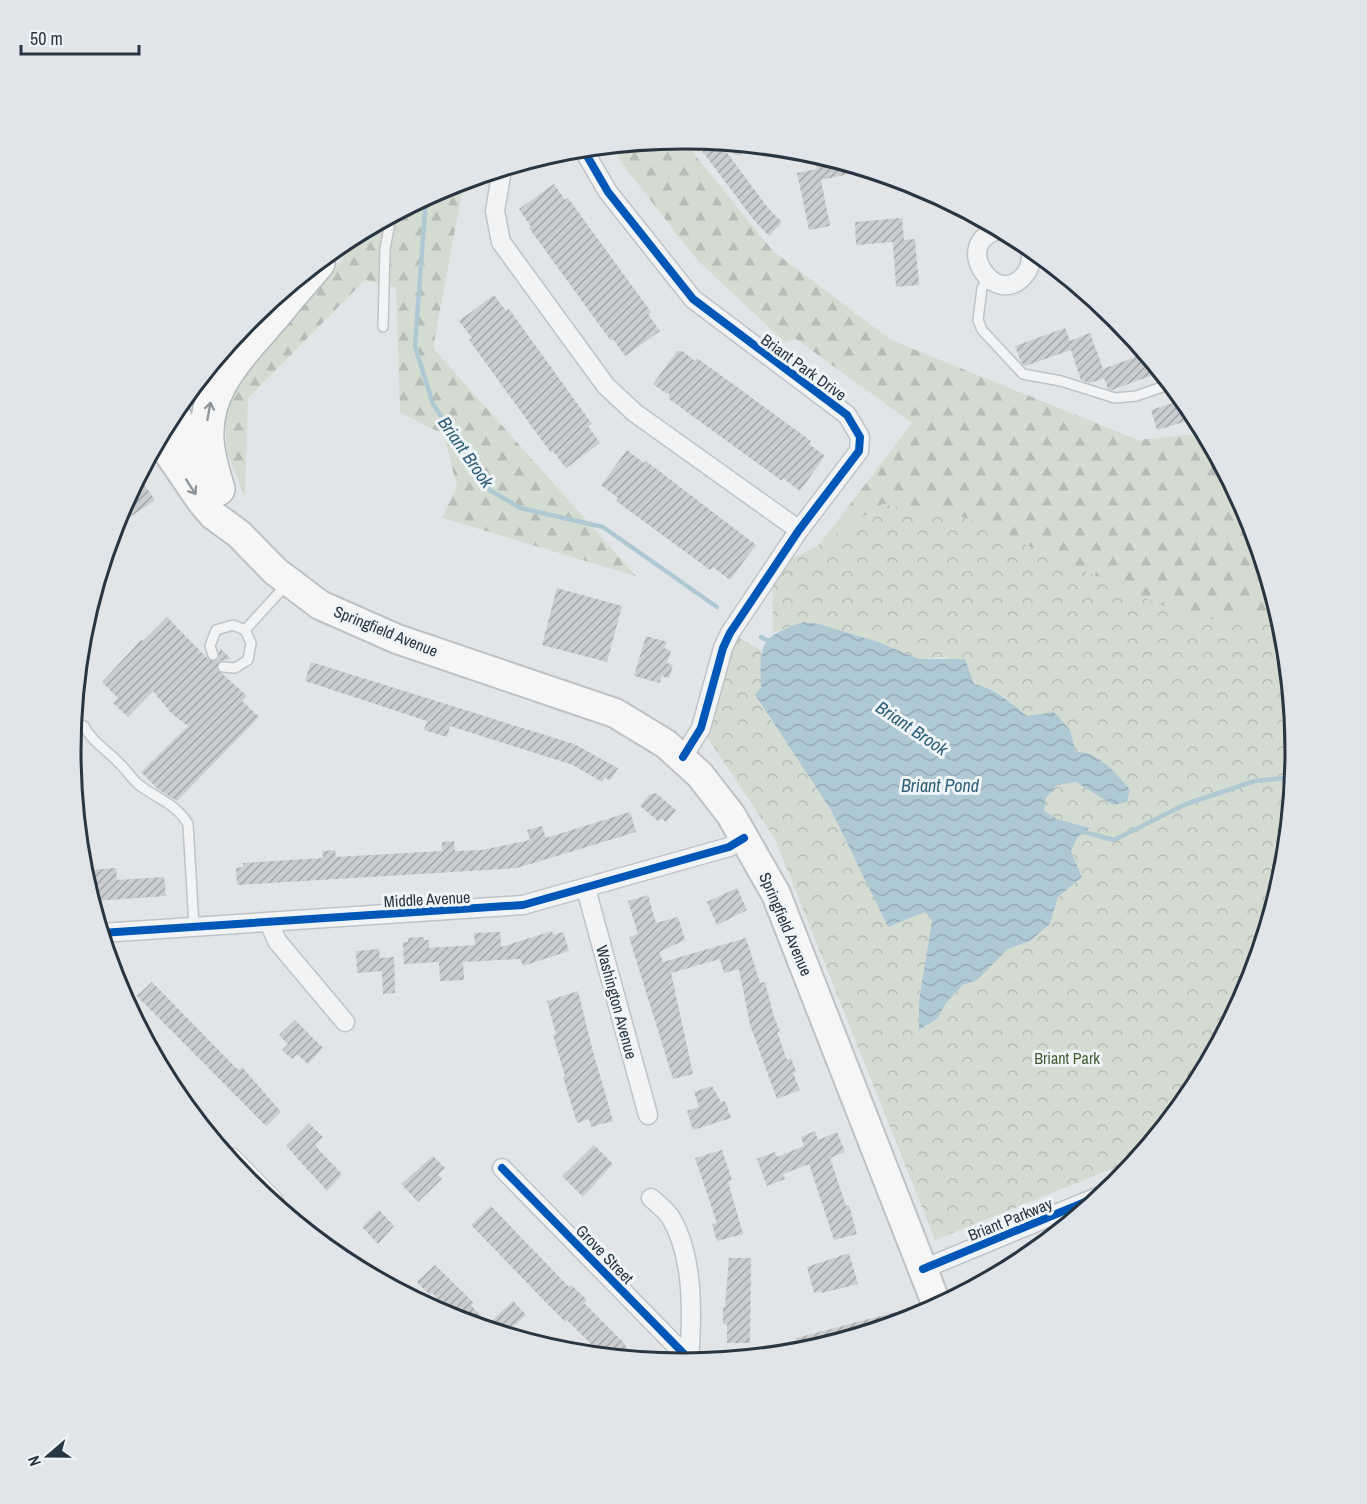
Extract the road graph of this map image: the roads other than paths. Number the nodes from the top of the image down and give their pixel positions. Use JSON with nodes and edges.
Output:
{"nodes":[{"id":1,"x":588,"y":158,"type":"edge"},
{"id":2,"x":501,"y":178,"type":"edge"},
{"id":3,"x":389,"y":226,"type":"edge"},
{"id":4,"x":991,"y":234,"type":"edge"},
{"id":5,"x":1031,"y":260,"type":"edge"},
{"id":6,"x":988,"y":279,"type":"junction"},
{"id":7,"x":289,"y":297,"type":"edge"},
{"id":8,"x":287,"y":299,"type":"junction"},
{"id":9,"x":283,"y":301,"type":"edge"},
{"id":10,"x":383,"y":327,"type":"dead end"},
{"id":11,"x":1162,"y":387,"type":"edge"},
{"id":12,"x":180,"y":422,"type":"edge"},
{"id":13,"x":165,"y":447,"type":"edge"},
{"id":14,"x":218,"y":489,"type":"junction"},
{"id":15,"x":799,"y":530,"type":"junction"},
{"id":16,"x":239,"y":534,"type":"junction"},
{"id":17,"x":289,"y":582,"type":"junction"},
{"id":18,"x":245,"y":630,"type":"junction"},
{"id":19,"x":213,"y":656,"type":"dead end"},
{"id":20,"x":224,"y":667,"type":"dead end"},
{"id":21,"x":84,"y":726,"type":"dead end"},
{"id":22,"x":682,"y":757,"type":"junction"},
{"id":23,"x":744,"y":838,"type":"junction"},
{"id":24,"x":586,"y":889,"type":"junction"},
{"id":25,"x":269,"y":922,"type":"junction"},
{"id":26,"x":194,"y":926,"type":"junction"},
{"id":27,"x":109,"y":932,"type":"edge"},
{"id":28,"x":345,"y":1022,"type":"dead end"},
{"id":29,"x":648,"y":1115,"type":"dead end"},
{"id":30,"x":502,"y":1168,"type":"dead end"},
{"id":31,"x":651,"y":1198,"type":"dead end"},
{"id":32,"x":1082,"y":1204,"type":"edge"},
{"id":33,"x":922,"y":1269,"type":"junction"},
{"id":34,"x":934,"y":1299,"type":"edge"},
{"id":35,"x":681,"y":1354,"type":"edge"},
{"id":36,"x":689,"y":1354,"type":"edge"}],
"edges":[{"from":1,"to":15,"type":"street","name":"Briant Park Drive"},
{"from":2,"to":15,"type":"street"},
{"from":3,"to":10,"type":"lane"},
{"from":4,"to":6,"type":"street"},
{"from":5,"to":6,"type":"street"},
{"from":6,"to":11,"type":"lane"},
{"from":7,"to":8,"type":"highway"},
{"from":8,"to":9,"type":"highway"},
{"from":14,"to":8,"type":"highway","one_way":true},
{"from":12,"to":14,"type":"main road","name":"Springfield Avenue"},
{"from":13,"to":16,"type":"main road","name":"Springfield Avenue","one_way":true},
{"from":14,"to":16,"type":"main road","name":"Springfield Avenue"},
{"from":15,"to":22,"type":"street","name":"Briant Park Drive"},
{"from":16,"to":17,"type":"main road","name":"Springfield Avenue"},
{"from":17,"to":18,"type":"lane"},
{"from":17,"to":22,"type":"main road","name":"Springfield Avenue"},
{"from":18,"to":19,"type":"lane"},
{"from":18,"to":20,"type":"lane"},
{"from":21,"to":26,"type":"lane"},
{"from":22,"to":23,"type":"main road","name":"Springfield Avenue"},
{"from":23,"to":24,"type":"street","name":"Middle Avenue"},
{"from":23,"to":33,"type":"main road","name":"Springfield Avenue"},
{"from":24,"to":25,"type":"street","name":"Middle Avenue"},
{"from":24,"to":29,"type":"street","name":"Washington Avenue"},
{"from":25,"to":26,"type":"street","name":"Middle Avenue"},
{"from":25,"to":28,"type":"street"},
{"from":26,"to":27,"type":"street","name":"Middle Avenue"},
{"from":30,"to":35,"type":"street","name":"Grove Street"},
{"from":31,"to":36,"type":"street"},
{"from":32,"to":33,"type":"street","name":"Briant Parkway"},
{"from":33,"to":34,"type":"main road","name":"Springfield Avenue"}]}
